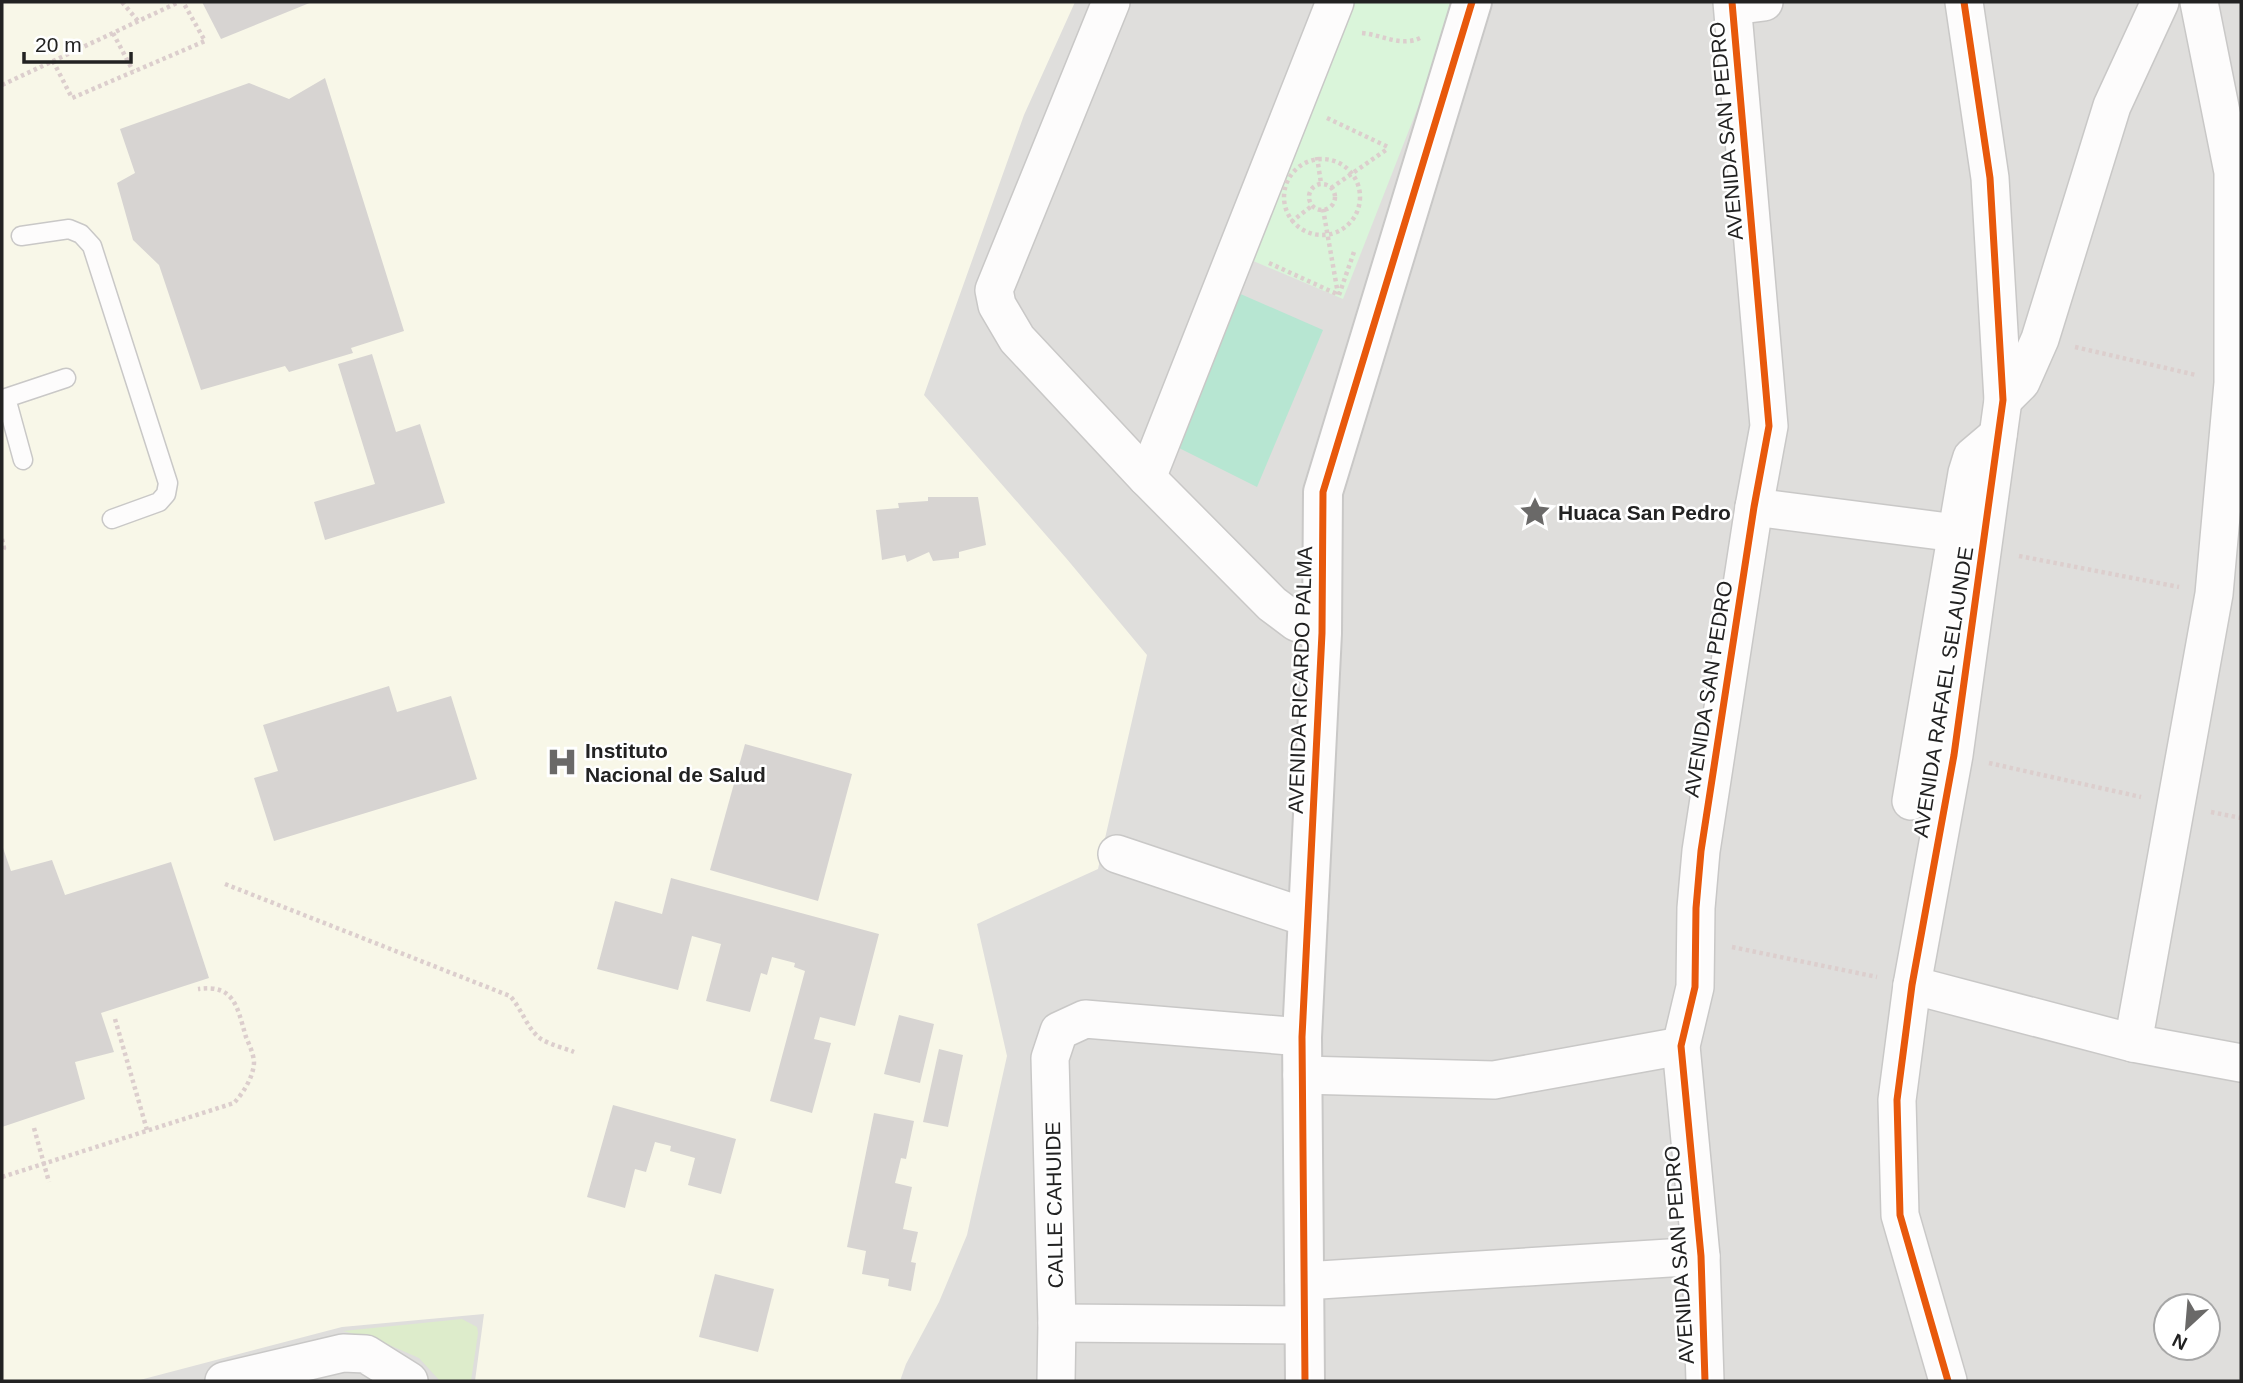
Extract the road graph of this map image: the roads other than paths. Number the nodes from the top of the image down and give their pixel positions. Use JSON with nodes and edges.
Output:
{"nodes":[{"id":1,"x":1111,"y":2,"type":"edge"},
{"id":2,"x":1335,"y":2,"type":"edge"},
{"id":3,"x":1472,"y":2,"type":"edge"},
{"id":4,"x":1964,"y":2,"type":"edge"},
{"id":5,"x":2160,"y":2,"type":"edge"},
{"id":6,"x":2200,"y":2,"type":"edge"},
{"id":7,"x":1743,"y":3,"type":"edge"},
{"id":8,"x":21,"y":236,"type":"dead end"},
{"id":9,"x":66,"y":378,"type":"dead end"},
{"id":10,"x":4,"y":391,"type":"edge"},
{"id":11,"x":2000,"y":417,"type":"junction"},
{"id":12,"x":23,"y":460,"type":"dead end"},
{"id":13,"x":1147,"y":478,"type":"junction"},
{"id":14,"x":1754,"y":507,"type":"junction"},
{"id":15,"x":112,"y":519,"type":"dead end"},
{"id":16,"x":1969,"y":541,"type":"junction"},
{"id":17,"x":1322,"y":633,"type":"junction"},
{"id":18,"x":1911,"y":801,"type":"dead end"},
{"id":19,"x":1117,"y":853,"type":"dead end"},
{"id":20,"x":1308,"y":918,"type":"junction"},
{"id":21,"x":1912,"y":985,"type":"junction"},
{"id":22,"x":1302,"y":1037,"type":"junction"},
{"id":23,"x":2133,"y":1043,"type":"junction"},
{"id":24,"x":1681,"y":1046,"type":"junction"},
{"id":25,"x":2241,"y":1063,"type":"edge"},
{"id":26,"x":1302,"y":1075,"type":"junction"},
{"id":27,"x":1701,"y":1256,"type":"junction"},
{"id":28,"x":1304,"y":1281,"type":"junction"},
{"id":29,"x":1057,"y":1323,"type":"junction"},
{"id":30,"x":1304,"y":1325,"type":"junction"},
{"id":31,"x":407,"y":1379,"type":"edge"},
{"id":32,"x":224,"y":1381,"type":"edge"},
{"id":33,"x":1056,"y":1381,"type":"edge"},
{"id":34,"x":1305,"y":1381,"type":"edge"},
{"id":35,"x":1705,"y":1381,"type":"edge"},
{"id":36,"x":1948,"y":1381,"type":"edge"}],
"edges":[{"from":1,"to":13,"type":"street"},
{"from":2,"to":13,"type":"street"},
{"from":3,"to":17,"type":"street","name":"AVENIDA RICARDO PALMA"},
{"from":4,"to":11,"type":"street","name":"AVENIDA RAFAEL SELAUNDE"},
{"from":5,"to":11,"type":"street"},
{"from":6,"to":23,"type":"street"},
{"from":7,"to":14,"type":"street","name":"AVENIDA SAN PEDRO"},
{"from":8,"to":15,"type":"lane"},
{"from":9,"to":10,"type":"lane"},
{"from":10,"to":12,"type":"lane"},
{"from":11,"to":16,"type":"street","name":"AVENIDA RAFAEL SELAUNDE"},
{"from":13,"to":17,"type":"street"},
{"from":14,"to":16,"type":"street"},
{"from":14,"to":24,"type":"street","name":"AVENIDA SAN PEDRO"},
{"from":16,"to":18,"type":"street"},
{"from":16,"to":21,"type":"street","name":"AVENIDA RAFAEL SELAUNDE"},
{"from":17,"to":20,"type":"street","name":"AVENIDA RICARDO PALMA"},
{"from":19,"to":20,"type":"street"},
{"from":20,"to":22,"type":"street","name":"AVENIDA RICARDO PALMA"},
{"from":21,"to":23,"type":"street"},
{"from":21,"to":36,"type":"street","name":"AVENIDA RAFAEL SELAUNDE"},
{"from":22,"to":26,"type":"street","name":"AVENIDA RICARDO PALMA"},
{"from":22,"to":29,"type":"street","name":"CALLE CAHUIDE"},
{"from":23,"to":25,"type":"street"},
{"from":24,"to":26,"type":"street"},
{"from":24,"to":27,"type":"street","name":"AVENIDA SAN PEDRO"},
{"from":26,"to":28,"type":"street","name":"AVENIDA RICARDO PALMA"},
{"from":27,"to":28,"type":"street"},
{"from":27,"to":35,"type":"street","name":"AVENIDA SAN PEDRO"},
{"from":28,"to":30,"type":"street","name":"AVENIDA RICARDO PALMA"},
{"from":29,"to":30,"type":"street"},
{"from":29,"to":33,"type":"street","name":"CALLE CAHUIDE"},
{"from":30,"to":34,"type":"street","name":"AVENIDA RICARDO PALMA"},
{"from":31,"to":32,"type":"street"}]}
